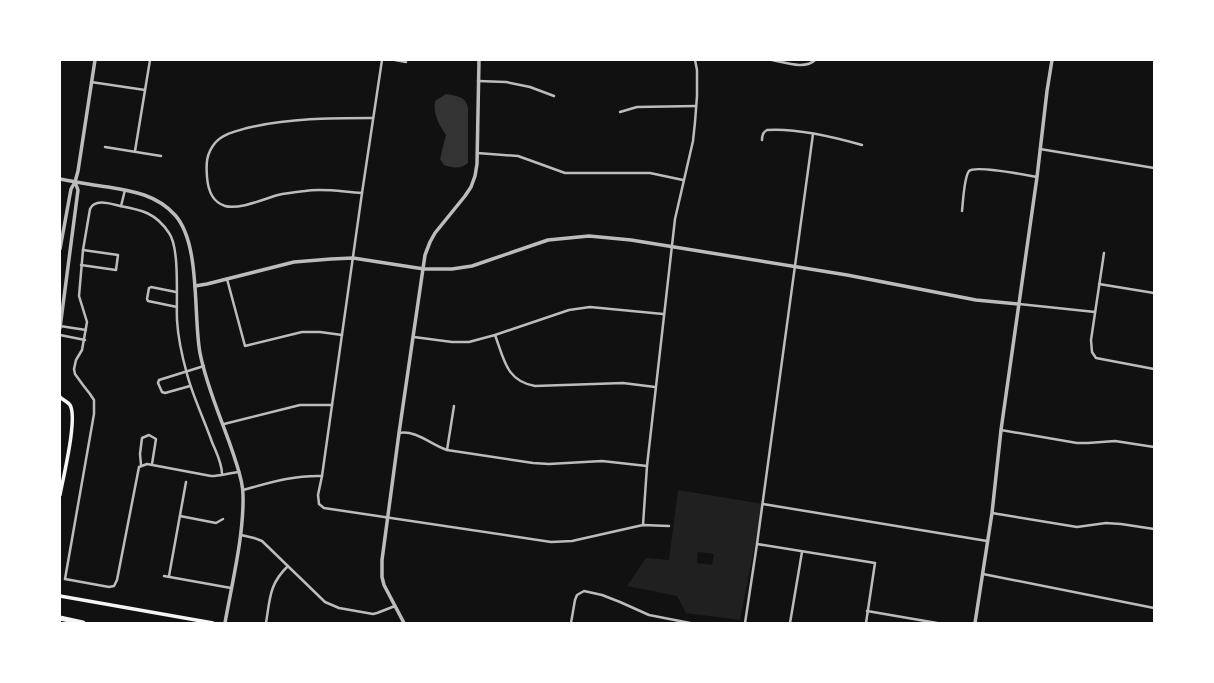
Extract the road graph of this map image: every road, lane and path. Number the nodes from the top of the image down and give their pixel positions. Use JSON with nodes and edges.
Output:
{"nodes":[{"id":1,"x":95,"y":60,"type":"edge"},
{"id":2,"x":150,"y":60,"type":"edge"},
{"id":3,"x":382,"y":60,"type":"edge"},
{"id":4,"x":396,"y":60,"type":"edge"},
{"id":5,"x":479,"y":60,"type":"edge"},
{"id":6,"x":695,"y":60,"type":"edge"},
{"id":7,"x":772,"y":60,"type":"edge"},
{"id":8,"x":815,"y":60,"type":"edge"},
{"id":9,"x":1052,"y":60,"type":"edge"},
{"id":10,"x":406,"y":62,"type":"dead end"},
{"id":11,"x":478,"y":81,"type":"junction"},
{"id":12,"x":91,"y":82,"type":"junction"},
{"id":13,"x":145,"y":90,"type":"junction"},
{"id":14,"x":554,"y":96,"type":"dead end"},
{"id":15,"x":696,"y":106,"type":"junction"},
{"id":16,"x":620,"y":112,"type":"dead end"},
{"id":17,"x":373,"y":118,"type":"junction"},
{"id":18,"x":813,"y":134,"type":"junction"},
{"id":19,"x":762,"y":140,"type":"dead end"},
{"id":20,"x":862,"y":145,"type":"dead end"},
{"id":21,"x":105,"y":146,"type":"dead end"},
{"id":22,"x":1040,"y":149,"type":"junction"},
{"id":23,"x":135,"y":151,"type":"junction"},
{"id":24,"x":477,"y":153,"type":"junction"},
{"id":25,"x":161,"y":156,"type":"dead end"},
{"id":26,"x":1154,"y":168,"type":"edge"},
{"id":27,"x":1037,"y":177,"type":"junction"},
{"id":28,"x":60,"y":179,"type":"edge"},
{"id":29,"x":683,"y":180,"type":"junction"},
{"id":30,"x":76,"y":182,"type":"junction"},
{"id":31,"x":124,"y":190,"type":"junction"},
{"id":32,"x":362,"y":193,"type":"junction"},
{"id":33,"x":121,"y":206,"type":"junction"},
{"id":34,"x":962,"y":211,"type":"dead end"},
{"id":35,"x":672,"y":246,"type":"junction"},
{"id":36,"x":60,"y":249,"type":"edge"},
{"id":37,"x":83,"y":250,"type":"junction"},
{"id":38,"x":1104,"y":253,"type":"dead end"},
{"id":39,"x":353,"y":258,"type":"junction"},
{"id":40,"x":81,"y":265,"type":"junction"},
{"id":41,"x":796,"y":267,"type":"junction"},
{"id":42,"x":424,"y":269,"type":"junction"},
{"id":43,"x":227,"y":279,"type":"junction"},
{"id":44,"x":1099,"y":284,"type":"junction"},
{"id":45,"x":195,"y":286,"type":"junction"},
{"id":46,"x":176,"y":292,"type":"junction"},
{"id":47,"x":1154,"y":293,"type":"edge"},
{"id":48,"x":1018,"y":304,"type":"junction"},
{"id":49,"x":177,"y":307,"type":"junction"},
{"id":50,"x":1095,"y":312,"type":"junction"},
{"id":51,"x":663,"y":314,"type":"junction"},
{"id":52,"x":60,"y":326,"type":"edge"},
{"id":53,"x":86,"y":330,"type":"junction"},
{"id":54,"x":60,"y":334,"type":"edge"},
{"id":55,"x":342,"y":335,"type":"junction"},
{"id":56,"x":495,"y":335,"type":"junction"},
{"id":57,"x":414,"y":337,"type":"junction"},
{"id":58,"x":85,"y":340,"type":"junction"},
{"id":59,"x":204,"y":366,"type":"junction"},
{"id":60,"x":1154,"y":368,"type":"edge"},
{"id":61,"x":186,"y":372,"type":"junction"},
{"id":62,"x":190,"y":386,"type":"junction"},
{"id":63,"x":655,"y":387,"type":"junction"},
{"id":64,"x":61,"y":399,"type":"edge"},
{"id":65,"x":332,"y":405,"type":"junction"},
{"id":66,"x":454,"y":406,"type":"dead end"},
{"id":67,"x":224,"y":424,"type":"junction"},
{"id":68,"x":1001,"y":430,"type":"junction"},
{"id":69,"x":399,"y":433,"type":"junction"},
{"id":70,"x":1154,"y":447,"type":"edge"},
{"id":71,"x":447,"y":450,"type":"junction"},
{"id":72,"x":152,"y":464,"type":"junction"},
{"id":73,"x":141,"y":465,"type":"junction"},
{"id":74,"x":647,"y":466,"type":"junction"},
{"id":75,"x":239,"y":472,"type":"junction"},
{"id":76,"x":222,"y":474,"type":"junction"},
{"id":77,"x":322,"y":476,"type":"junction"},
{"id":78,"x":186,"y":482,"type":"dead end"},
{"id":79,"x":243,"y":490,"type":"junction"},
{"id":80,"x":60,"y":495,"type":"edge"},
{"id":81,"x":763,"y":504,"type":"junction"},
{"id":82,"x":992,"y":513,"type":"junction"},
{"id":83,"x":180,"y":516,"type":"junction"},
{"id":84,"x":388,"y":518,"type":"junction"},
{"id":85,"x":223,"y":519,"type":"dead end"},
{"id":86,"x":643,"y":525,"type":"junction"},
{"id":87,"x":669,"y":526,"type":"dead end"},
{"id":88,"x":1154,"y":529,"type":"edge"},
{"id":89,"x":240,"y":535,"type":"junction"},
{"id":90,"x":987,"y":541,"type":"junction"},
{"id":91,"x":758,"y":544,"type":"junction"},
{"id":92,"x":802,"y":552,"type":"junction"},
{"id":93,"x":288,"y":566,"type":"junction"},
{"id":94,"x":983,"y":574,"type":"junction"},
{"id":95,"x":164,"y":576,"type":"dead end"},
{"id":96,"x":169,"y":576,"type":"junction"},
{"id":97,"x":231,"y":588,"type":"junction"},
{"id":98,"x":61,"y":595,"type":"edge"},
{"id":99,"x":395,"y":606,"type":"junction"},
{"id":100,"x":1154,"y":608,"type":"edge"},
{"id":101,"x":868,"y":611,"type":"junction"},
{"id":102,"x":60,"y":618,"type":"edge"},
{"id":103,"x":83,"y":623,"type":"edge"},
{"id":104,"x":213,"y":623,"type":"edge"},
{"id":105,"x":225,"y":623,"type":"edge"},
{"id":106,"x":266,"y":623,"type":"edge"},
{"id":107,"x":404,"y":623,"type":"edge"},
{"id":108,"x":572,"y":623,"type":"edge"},
{"id":109,"x":690,"y":623,"type":"edge"},
{"id":110,"x":745,"y":623,"type":"edge"},
{"id":111,"x":790,"y":623,"type":"edge"},
{"id":112,"x":866,"y":623,"type":"edge"},
{"id":113,"x":937,"y":623,"type":"edge"},
{"id":114,"x":975,"y":623,"type":"edge"}],
"edges":[{"from":1,"to":12,"type":"street"},
{"from":2,"to":13,"type":"street"},
{"from":3,"to":17,"type":"street"},
{"from":4,"to":10,"type":"street"},
{"from":5,"to":11,"type":"street"},
{"from":6,"to":15,"type":"street"},
{"from":7,"to":8,"type":"street"},
{"from":9,"to":22,"type":"street"},
{"from":11,"to":14,"type":"street"},
{"from":11,"to":24,"type":"street"},
{"from":12,"to":13,"type":"street"},
{"from":12,"to":30,"type":"street"},
{"from":13,"to":23,"type":"street"},
{"from":15,"to":16,"type":"street"},
{"from":15,"to":29,"type":"street"},
{"from":17,"to":32,"type":"street"},
{"from":17,"to":32,"type":"street"},
{"from":18,"to":19,"type":"street"},
{"from":18,"to":20,"type":"street"},
{"from":18,"to":41,"type":"street"},
{"from":21,"to":23,"type":"street"},
{"from":22,"to":26,"type":"street"},
{"from":22,"to":27,"type":"street"},
{"from":23,"to":25,"type":"street"},
{"from":24,"to":29,"type":"street"},
{"from":24,"to":42,"type":"street"},
{"from":27,"to":34,"type":"street"},
{"from":27,"to":48,"type":"street"},
{"from":28,"to":30,"type":"street"},
{"from":29,"to":35,"type":"street"},
{"from":30,"to":31,"type":"street"},
{"from":30,"to":36,"type":"street"},
{"from":30,"to":52,"type":"street"},
{"from":31,"to":33,"type":"street"},
{"from":31,"to":45,"type":"street"},
{"from":32,"to":39,"type":"street"},
{"from":33,"to":37,"type":"street"},
{"from":33,"to":46,"type":"street"},
{"from":35,"to":41,"type":"street"},
{"from":35,"to":42,"type":"street"},
{"from":35,"to":51,"type":"street"},
{"from":37,"to":40,"type":"street"},
{"from":37,"to":40,"type":"street"},
{"from":38,"to":44,"type":"street"},
{"from":39,"to":42,"type":"street"},
{"from":39,"to":43,"type":"street"},
{"from":39,"to":55,"type":"street"},
{"from":40,"to":53,"type":"street"},
{"from":41,"to":48,"type":"street"},
{"from":41,"to":81,"type":"street"},
{"from":42,"to":57,"type":"street"},
{"from":43,"to":45,"type":"street"},
{"from":43,"to":55,"type":"street"},
{"from":44,"to":47,"type":"street"},
{"from":44,"to":50,"type":"street"},
{"from":45,"to":59,"type":"street"},
{"from":46,"to":49,"type":"street"},
{"from":46,"to":49,"type":"street"},
{"from":48,"to":50,"type":"street"},
{"from":48,"to":68,"type":"street"},
{"from":49,"to":61,"type":"street"},
{"from":50,"to":60,"type":"street"},
{"from":51,"to":56,"type":"street"},
{"from":51,"to":63,"type":"street"},
{"from":52,"to":53,"type":"street"},
{"from":53,"to":58,"type":"street"},
{"from":54,"to":58,"type":"street"},
{"from":55,"to":65,"type":"street"},
{"from":56,"to":57,"type":"street"},
{"from":56,"to":63,"type":"street"},
{"from":57,"to":69,"type":"street"},
{"from":58,"to":73,"type":"street"},
{"from":59,"to":61,"type":"street"},
{"from":59,"to":67,"type":"street"},
{"from":61,"to":62,"type":"street"},
{"from":61,"to":62,"type":"street"},
{"from":62,"to":76,"type":"street"},
{"from":63,"to":74,"type":"street"},
{"from":64,"to":80,"type":"main road"},
{"from":65,"to":67,"type":"street"},
{"from":65,"to":77,"type":"street"},
{"from":66,"to":71,"type":"street"},
{"from":67,"to":75,"type":"street"},
{"from":68,"to":70,"type":"street"},
{"from":68,"to":82,"type":"street"},
{"from":69,"to":71,"type":"street"},
{"from":69,"to":84,"type":"street"},
{"from":71,"to":74,"type":"street"},
{"from":72,"to":73,"type":"street"},
{"from":72,"to":73,"type":"street"},
{"from":72,"to":76,"type":"street"},
{"from":74,"to":86,"type":"street"},
{"from":75,"to":76,"type":"street"},
{"from":75,"to":79,"type":"street"},
{"from":77,"to":79,"type":"street"},
{"from":77,"to":84,"type":"street"},
{"from":78,"to":83,"type":"street"},
{"from":79,"to":89,"type":"street"},
{"from":81,"to":90,"type":"street"},
{"from":81,"to":91,"type":"street"},
{"from":82,"to":88,"type":"street"},
{"from":82,"to":90,"type":"street"},
{"from":83,"to":85,"type":"street"},
{"from":83,"to":96,"type":"street"},
{"from":84,"to":86,"type":"street"},
{"from":84,"to":99,"type":"street"},
{"from":86,"to":87,"type":"street"},
{"from":89,"to":93,"type":"street"},
{"from":89,"to":97,"type":"street"},
{"from":90,"to":94,"type":"street"},
{"from":91,"to":92,"type":"street"},
{"from":91,"to":110,"type":"street"},
{"from":92,"to":101,"type":"street"},
{"from":92,"to":111,"type":"street"},
{"from":93,"to":99,"type":"street"},
{"from":93,"to":106,"type":"street"},
{"from":94,"to":100,"type":"street"},
{"from":94,"to":114,"type":"street"},
{"from":95,"to":96,"type":"street"},
{"from":96,"to":97,"type":"street"},
{"from":97,"to":105,"type":"street"},
{"from":98,"to":104,"type":"main road"},
{"from":99,"to":107,"type":"street"},
{"from":101,"to":112,"type":"street"},
{"from":101,"to":113,"type":"street"},
{"from":102,"to":103,"type":"highway"},
{"from":108,"to":109,"type":"street"}]}
